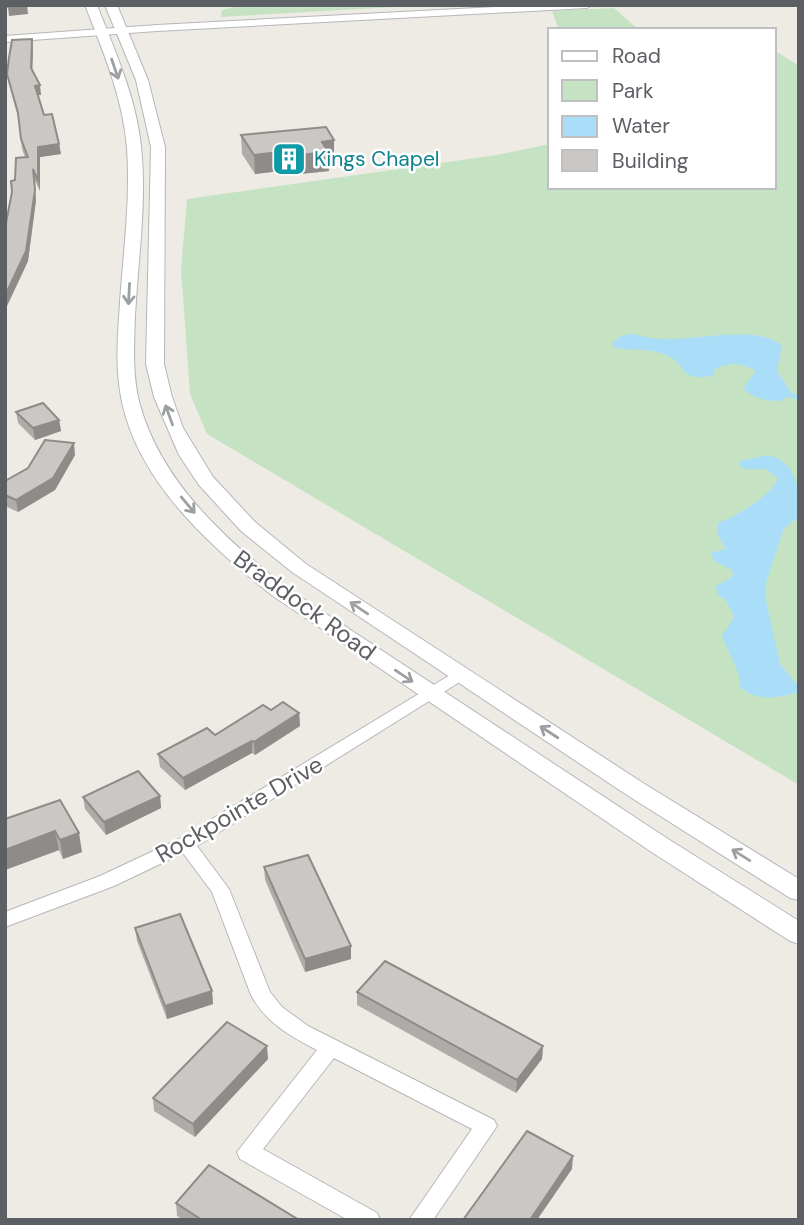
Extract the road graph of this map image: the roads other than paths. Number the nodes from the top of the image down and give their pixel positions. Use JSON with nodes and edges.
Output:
{"nodes":[{"id":1,"x":91,"y":5,"type":"edge"},
{"id":2,"x":111,"y":5,"type":"edge"},
{"id":3,"x":587,"y":5,"type":"edge"},
{"id":4,"x":111,"y":31,"type":"junction"},
{"id":5,"x":5,"y":39,"type":"edge"},
{"id":6,"x":460,"y":674,"type":"junction"},
{"id":7,"x":431,"y":694,"type":"junction"},
{"id":8,"x":186,"y":844,"type":"junction"},
{"id":9,"x":799,"y":891,"type":"edge"},
{"id":10,"x":5,"y":920,"type":"edge"},
{"id":11,"x":799,"y":934,"type":"edge"},
{"id":12,"x":331,"y":1047,"type":"junction"},
{"id":13,"x":369,"y":1220,"type":"edge"},
{"id":14,"x":420,"y":1220,"type":"edge"}],
"edges":[{"from":1,"to":4,"type":"main road","name":"Braddock Road"},
{"from":2,"to":4,"type":"main road","name":"Braddock Road"},
{"from":3,"to":4,"type":"street"},
{"from":4,"to":5,"type":"street"},
{"from":6,"to":4,"type":"main road","name":"Braddock Road","one_way":true},
{"from":4,"to":7,"type":"main road","name":"Braddock Road","one_way":true},
{"from":6,"to":7,"type":"street","name":"Rockpointe Drive"},
{"from":9,"to":6,"type":"main road","name":"Braddock Road","one_way":true},
{"from":7,"to":8,"type":"street","name":"Rockpointe Drive"},
{"from":7,"to":11,"type":"main road","name":"Braddock Road"},
{"from":8,"to":10,"type":"street","name":"Rockpointe Drive"},
{"from":8,"to":12,"type":"street"},
{"from":12,"to":13,"type":"street"},
{"from":12,"to":14,"type":"street"}]}
